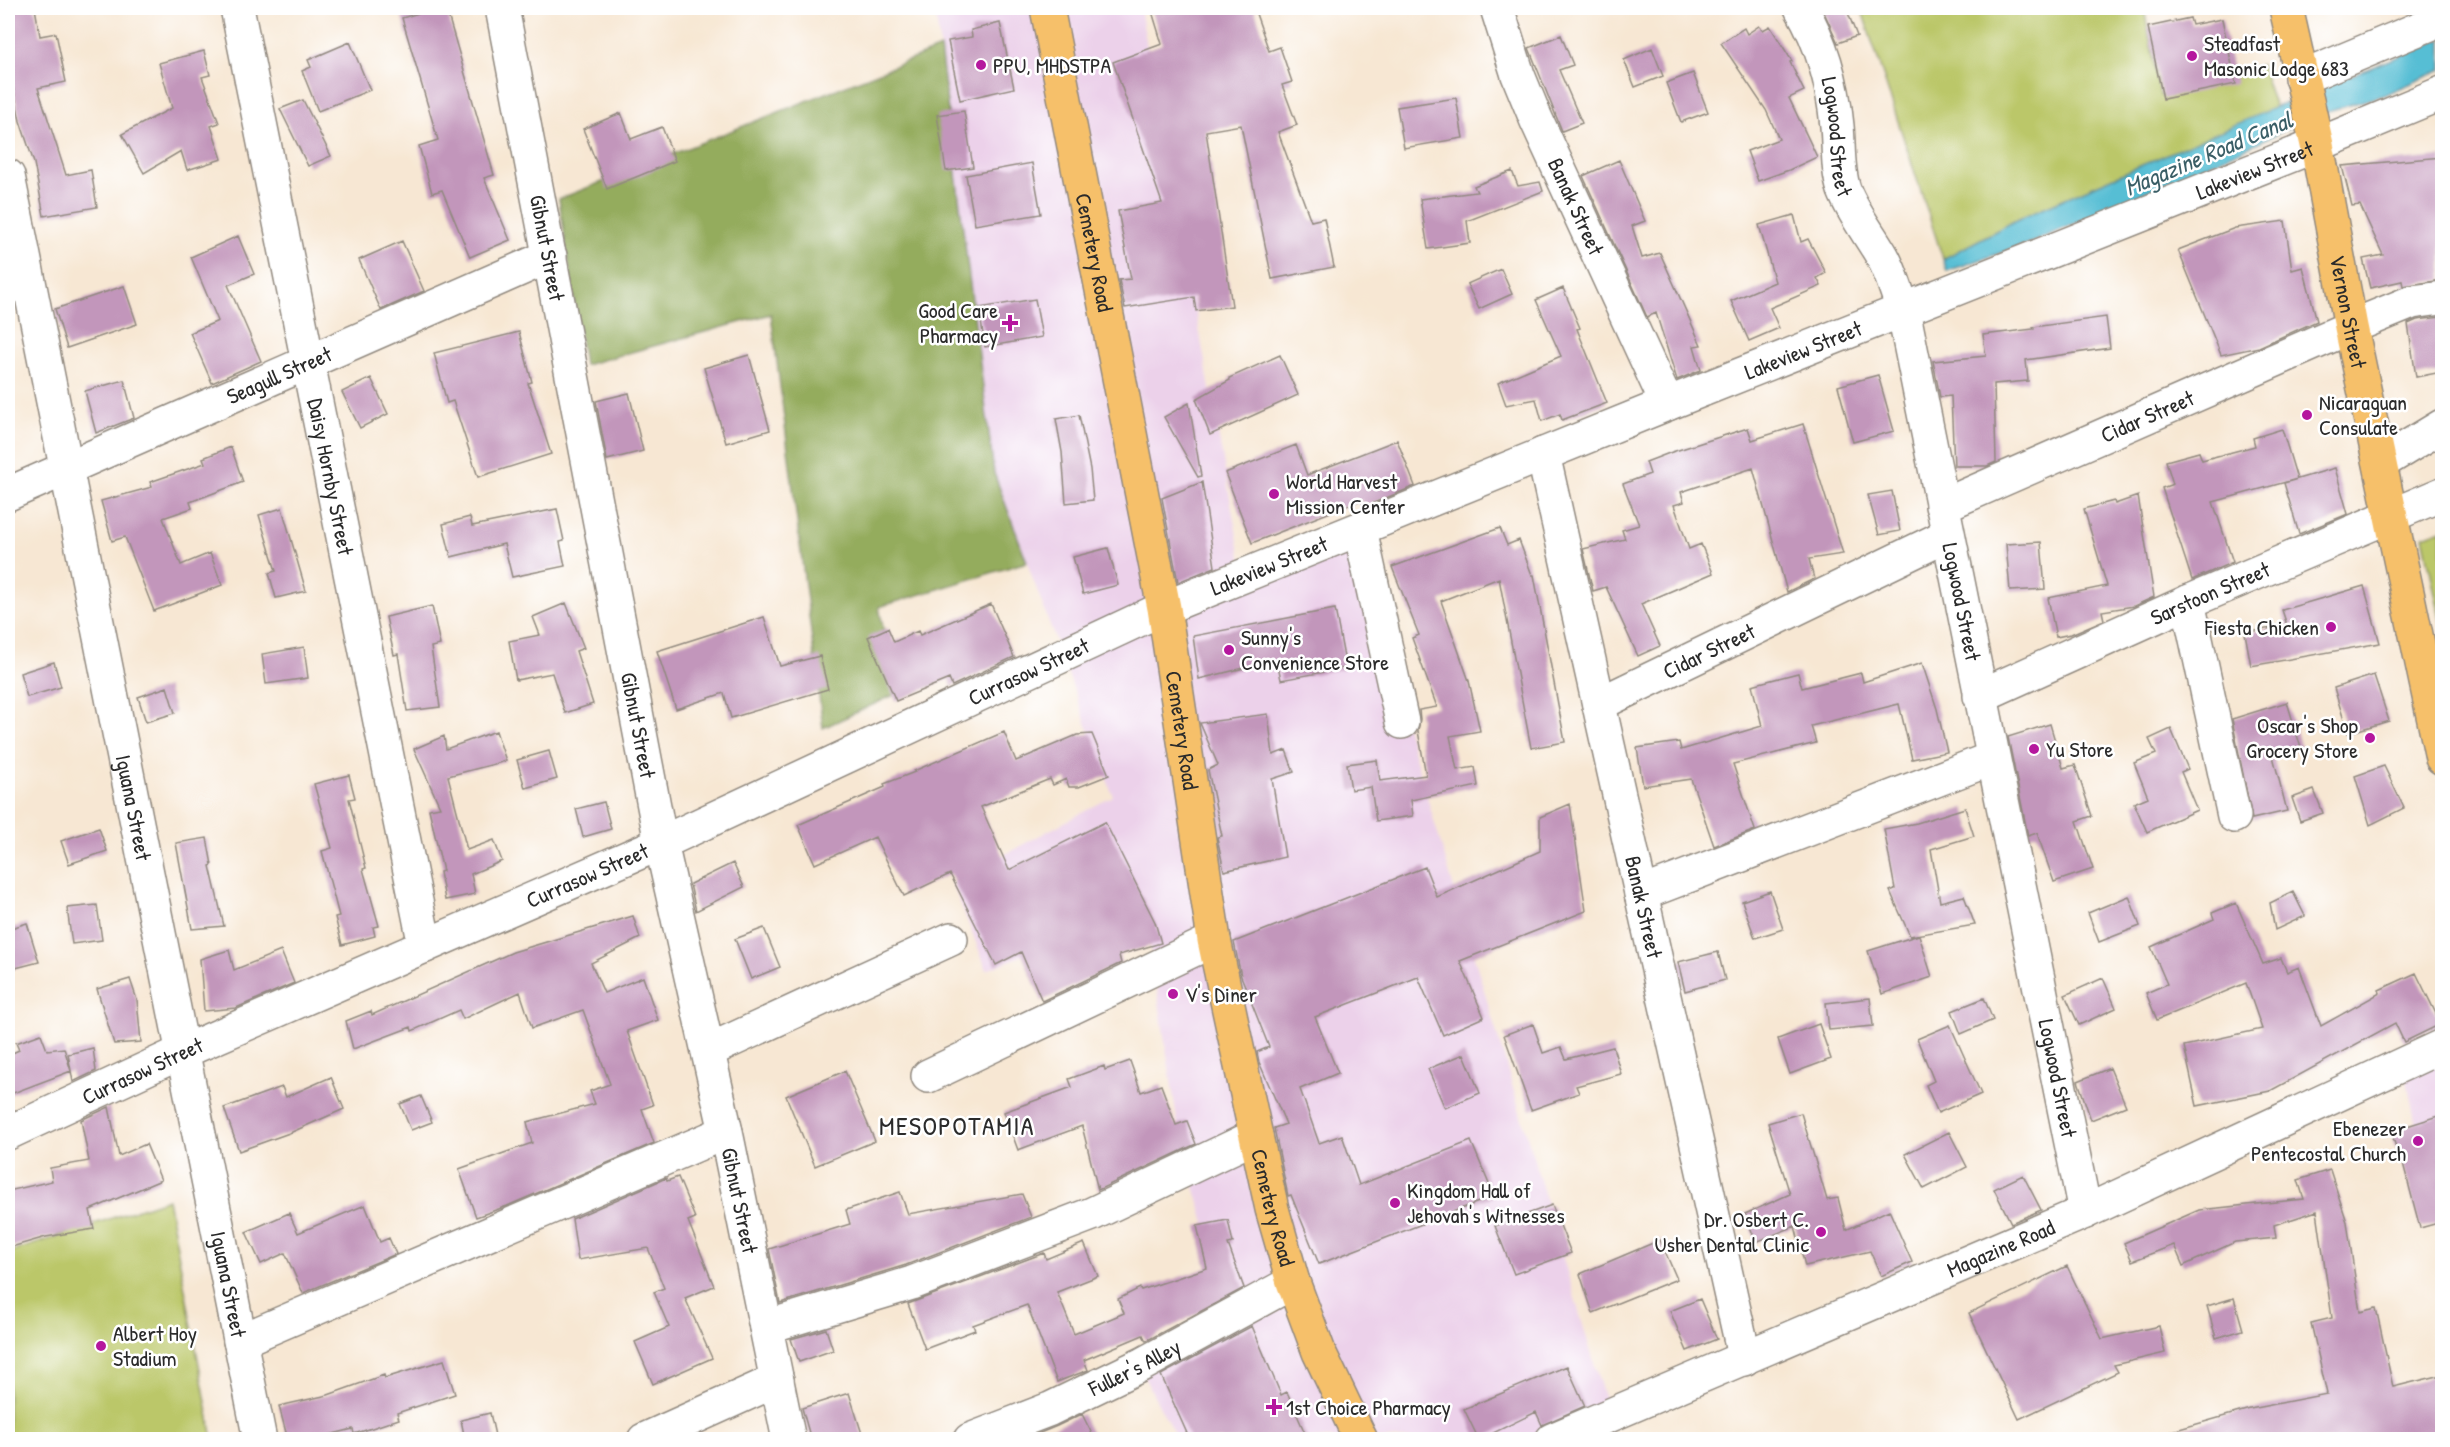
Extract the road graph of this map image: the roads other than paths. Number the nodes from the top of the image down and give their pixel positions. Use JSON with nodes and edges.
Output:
{"nodes":[{"id":1,"x":237,"y":8,"type":"edge"},
{"id":2,"x":502,"y":8,"type":"edge"},
{"id":3,"x":1047,"y":8,"type":"edge"},
{"id":4,"x":1497,"y":8,"type":"edge"},
{"id":5,"x":1801,"y":8,"type":"edge"},
{"id":6,"x":2286,"y":8,"type":"edge"},
{"id":7,"x":2442,"y":19,"type":"edge"},
{"id":8,"x":2303,"y":84,"type":"junction"},
{"id":9,"x":2442,"y":93,"type":"edge"},
{"id":10,"x":2315,"y":134,"type":"junction"},
{"id":11,"x":8,"y":176,"type":"edge"},
{"id":12,"x":550,"y":256,"type":"junction"},
{"id":13,"x":2442,"y":297,"type":"edge"},
{"id":14,"x":1903,"y":309,"type":"junction"},
{"id":15,"x":2351,"y":327,"type":"junction"},
{"id":16,"x":307,"y":364,"type":"junction"},
{"id":17,"x":1667,"y":404,"type":"junction"},
{"id":18,"x":2442,"y":426,"type":"edge"},
{"id":19,"x":1543,"y":454,"type":"junction"},
{"id":20,"x":2381,"y":464,"type":"junction"},
{"id":21,"x":66,"y":468,"type":"junction"},
{"id":22,"x":8,"y":494,"type":"edge"},
{"id":23,"x":2442,"y":494,"type":"edge"},
{"id":24,"x":2393,"y":516,"type":"junction"},
{"id":25,"x":1945,"y":520,"type":"junction"},
{"id":26,"x":1360,"y":529,"type":"junction"},
{"id":27,"x":2188,"y":602,"type":"junction"},
{"id":28,"x":1164,"y":608,"type":"junction"},
{"id":29,"x":1980,"y":696,"type":"junction"},
{"id":30,"x":1599,"y":704,"type":"junction"},
{"id":31,"x":1402,"y":722,"type":"dead end"},
{"id":32,"x":1993,"y":758,"type":"junction"},
{"id":33,"x":2442,"y":758,"type":"edge"},
{"id":34,"x":2234,"y":816,"type":"dead end"},
{"id":35,"x":661,"y":843,"type":"junction"},
{"id":36,"x":1641,"y":894,"type":"junction"},
{"id":37,"x":951,"y":939,"type":"dead end"},
{"id":38,"x":1215,"y":940,"type":"junction"},
{"id":39,"x":425,"y":946,"type":"junction"},
{"id":40,"x":2442,"y":1046,"type":"edge"},
{"id":41,"x":708,"y":1051,"type":"junction"},
{"id":42,"x":182,"y":1052,"type":"junction"},
{"id":43,"x":928,"y":1076,"type":"dead end"},
{"id":44,"x":726,"y":1132,"type":"junction"},
{"id":45,"x":8,"y":1133,"type":"edge"},
{"id":46,"x":1256,"y":1136,"type":"junction"},
{"id":47,"x":2085,"y":1212,"type":"junction"},
{"id":48,"x":1293,"y":1282,"type":"junction"},
{"id":49,"x":766,"y":1327,"type":"junction"},
{"id":50,"x":240,"y":1341,"type":"junction"},
{"id":51,"x":1744,"y":1359,"type":"junction"},
{"id":52,"x":777,"y":1380,"type":"junction"},
{"id":53,"x":260,"y":1440,"type":"edge"},
{"id":54,"x":644,"y":1440,"type":"edge"},
{"id":55,"x":789,"y":1440,"type":"edge"},
{"id":56,"x":970,"y":1440,"type":"edge"},
{"id":57,"x":1361,"y":1440,"type":"edge"},
{"id":58,"x":1552,"y":1440,"type":"edge"}],
"edges":[{"from":1,"to":16,"type":"street","name":"Daisy Hornby Street"},
{"from":2,"to":12,"type":"street","name":"Gibnut Street"},
{"from":3,"to":28,"type":"main road","name":"Cemetery Road"},
{"from":4,"to":17,"type":"street","name":"Banak Street"},
{"from":5,"to":14,"type":"street","name":"Logwood Street"},
{"from":6,"to":8,"type":"main road","name":"Vernon Street"},
{"from":7,"to":8,"type":"street"},
{"from":8,"to":10,"type":"main road","name":"Vernon Street"},
{"from":9,"to":10,"type":"street","name":"Lakeview Street"},
{"from":10,"to":14,"type":"street","name":"Lakeview Street"},
{"from":10,"to":15,"type":"main road","name":"Vernon Street"},
{"from":11,"to":21,"type":"street","name":"Iguana Street"},
{"from":12,"to":16,"type":"street","name":"Seagull Street"},
{"from":12,"to":35,"type":"street","name":"Gibnut Street"},
{"from":13,"to":15,"type":"street","name":"Cidar Street"},
{"from":14,"to":17,"type":"street","name":"Lakeview Street"},
{"from":14,"to":25,"type":"street","name":"Logwood Street"},
{"from":15,"to":20,"type":"main road","name":"Vernon Street"},
{"from":15,"to":25,"type":"street","name":"Cidar Street"},
{"from":16,"to":21,"type":"street","name":"Seagull Street"},
{"from":16,"to":39,"type":"street","name":"Daisy Hornby Street"},
{"from":17,"to":19,"type":"street","name":"Lakeview Street"},
{"from":18,"to":20,"type":"street"},
{"from":19,"to":26,"type":"street","name":"Lakeview Street"},
{"from":19,"to":30,"type":"street","name":"Banak Street"},
{"from":20,"to":24,"type":"main road","name":"Vernon Street"},
{"from":21,"to":22,"type":"street","name":"Seagull Street"},
{"from":21,"to":42,"type":"street","name":"Iguana Street"},
{"from":23,"to":24,"type":"street","name":"Sarstoon Street"},
{"from":24,"to":27,"type":"street","name":"Sarstoon Street"},
{"from":24,"to":33,"type":"main road","name":"Vernon Street"},
{"from":25,"to":29,"type":"street","name":"Logwood Street"},
{"from":25,"to":30,"type":"street","name":"Cidar Street"},
{"from":26,"to":28,"type":"street","name":"Lakeview Street"},
{"from":26,"to":31,"type":"street"},
{"from":27,"to":29,"type":"street","name":"Sarstoon Street"},
{"from":27,"to":34,"type":"street"},
{"from":28,"to":35,"type":"street","name":"Currasow Street"},
{"from":28,"to":38,"type":"main road","name":"Cemetery Road"},
{"from":29,"to":32,"type":"street","name":"Logwood Street"},
{"from":30,"to":36,"type":"street","name":"Banak Street"},
{"from":32,"to":36,"type":"street"},
{"from":32,"to":47,"type":"street","name":"Logwood Street"},
{"from":35,"to":39,"type":"street","name":"Currasow Street"},
{"from":35,"to":41,"type":"street","name":"Gibnut Street"},
{"from":36,"to":51,"type":"street","name":"Banak Street"},
{"from":37,"to":41,"type":"street"},
{"from":38,"to":43,"type":"street"},
{"from":38,"to":46,"type":"main road","name":"Cemetery Road"},
{"from":39,"to":42,"type":"street","name":"Currasow Street"},
{"from":40,"to":47,"type":"street","name":"Magazine Road"},
{"from":41,"to":44,"type":"street","name":"Gibnut Street"},
{"from":42,"to":45,"type":"street","name":"Currasow Street"},
{"from":42,"to":50,"type":"street","name":"Iguana Street"},
{"from":44,"to":49,"type":"street","name":"Gibnut Street"},
{"from":44,"to":50,"type":"street"},
{"from":46,"to":48,"type":"main road","name":"Cemetery Road"},
{"from":46,"to":49,"type":"street"},
{"from":47,"to":51,"type":"street","name":"Magazine Road"},
{"from":48,"to":56,"type":"street","name":"Fuller's Alley"},
{"from":48,"to":57,"type":"main road","name":"Cemetery Road"},
{"from":49,"to":52,"type":"street","name":"Gibnut Street"},
{"from":50,"to":53,"type":"street","name":"Iguana Street"},
{"from":51,"to":58,"type":"street","name":"Magazine Road"},
{"from":52,"to":54,"type":"street"},
{"from":52,"to":55,"type":"street","name":"Gibnut Street"}]}
